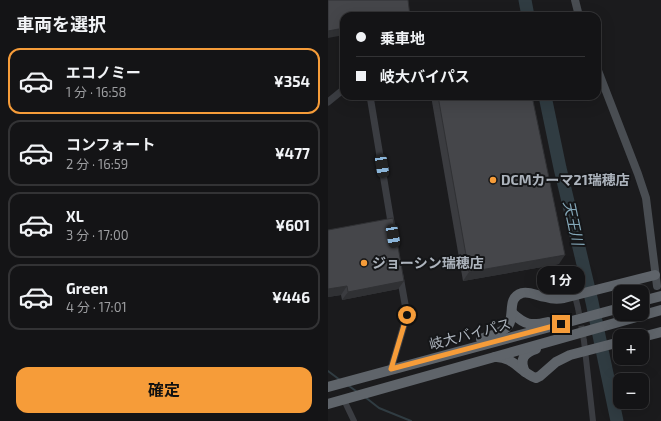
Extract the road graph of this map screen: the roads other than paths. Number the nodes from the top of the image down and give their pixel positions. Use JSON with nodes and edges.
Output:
{"nodes":[{"id":1,"x":575,"y":0,"type":"edge"},
{"id":2,"x":578,"y":12,"type":"edge"},
{"id":3,"x":601,"y":78,"type":"edge"},
{"id":4,"x":340,"y":92,"type":"edge"},
{"id":5,"x":371,"y":100,"type":"edge"},
{"id":6,"x":328,"y":102,"type":"edge"},
{"id":7,"x":393,"y":233,"type":"edge"},
{"id":8,"x":399,"y":271,"type":"edge"},
{"id":9,"x":655,"y":275,"type":"junction"},
{"id":10,"x":657,"y":286,"type":"dead end"},
{"id":11,"x":575,"y":296,"type":"junction"},
{"id":12,"x":661,"y":296,"type":"edge"},
{"id":13,"x":649,"y":300,"type":"edge"},
{"id":14,"x":578,"y":308,"type":"tunnel mouth"},
{"id":15,"x":613,"y":310,"type":"edge"},
{"id":16,"x":661,"y":310,"type":"edge"},
{"id":17,"x":512,"y":313,"type":"junction"},
{"id":18,"x":581,"y":319,"type":"junction"},
{"id":19,"x":661,"y":332,"type":"edge"},
{"id":20,"x":649,"y":335,"type":"edge"},
{"id":21,"x":554,"y":340,"type":"junction"},
{"id":22,"x":613,"y":343,"type":"edge"},
{"id":23,"x":587,"y":347,"type":"junction"},
{"id":24,"x":454,"y":352,"type":"junction"},
{"id":25,"x":492,"y":357,"type":"junction"},
{"id":26,"x":391,"y":369,"type":"junction"},
{"id":27,"x":525,"y":372,"type":"junction"},
{"id":28,"x":328,"y":387,"type":"edge"},
{"id":29,"x":344,"y":400,"type":"junction"},
{"id":30,"x":328,"y":404,"type":"edge"},
{"id":31,"x":354,"y":421,"type":"edge"},
{"id":32,"x":592,"y":421,"type":"edge"}],
"edges":[{"from":1,"to":2,"type":"main road"},
{"from":3,"to":9,"type":"main road"},
{"from":4,"to":6,"type":"street"},
{"from":5,"to":7,"type":"street"},
{"from":8,"to":26,"type":"street"},
{"from":9,"to":10,"type":"main road"},
{"from":9,"to":11,"type":"highway"},
{"from":11,"to":14,"type":"street"},
{"from":11,"to":17,"type":"highway"},
{"from":12,"to":13,"type":"highway"},
{"from":15,"to":18,"type":"highway","name":"岐大バイパス"},
{"from":16,"to":21,"type":"highway","name":"岐大バイパス"},
{"from":17,"to":18,"type":"highway"},
{"from":17,"to":24,"type":"highway"},
{"from":18,"to":24,"type":"highway","name":"岐大バイパス"},
{"from":19,"to":20,"type":"highway"},
{"from":21,"to":25,"type":"highway","name":"岐大バイパス"},
{"from":21,"to":27,"type":"highway"},
{"from":22,"to":23,"type":"highway"},
{"from":23,"to":27,"type":"highway"},
{"from":23,"to":32,"type":"street"},
{"from":24,"to":26,"type":"highway","name":"岐大バイパス"},
{"from":25,"to":27,"type":"highway"},
{"from":25,"to":29,"type":"highway","name":"岐大バイパス"},
{"from":26,"to":28,"type":"highway","name":"岐大バイパス"},
{"from":29,"to":30,"type":"highway","name":"岐大バイパス"},
{"from":29,"to":31,"type":"street"}]}
